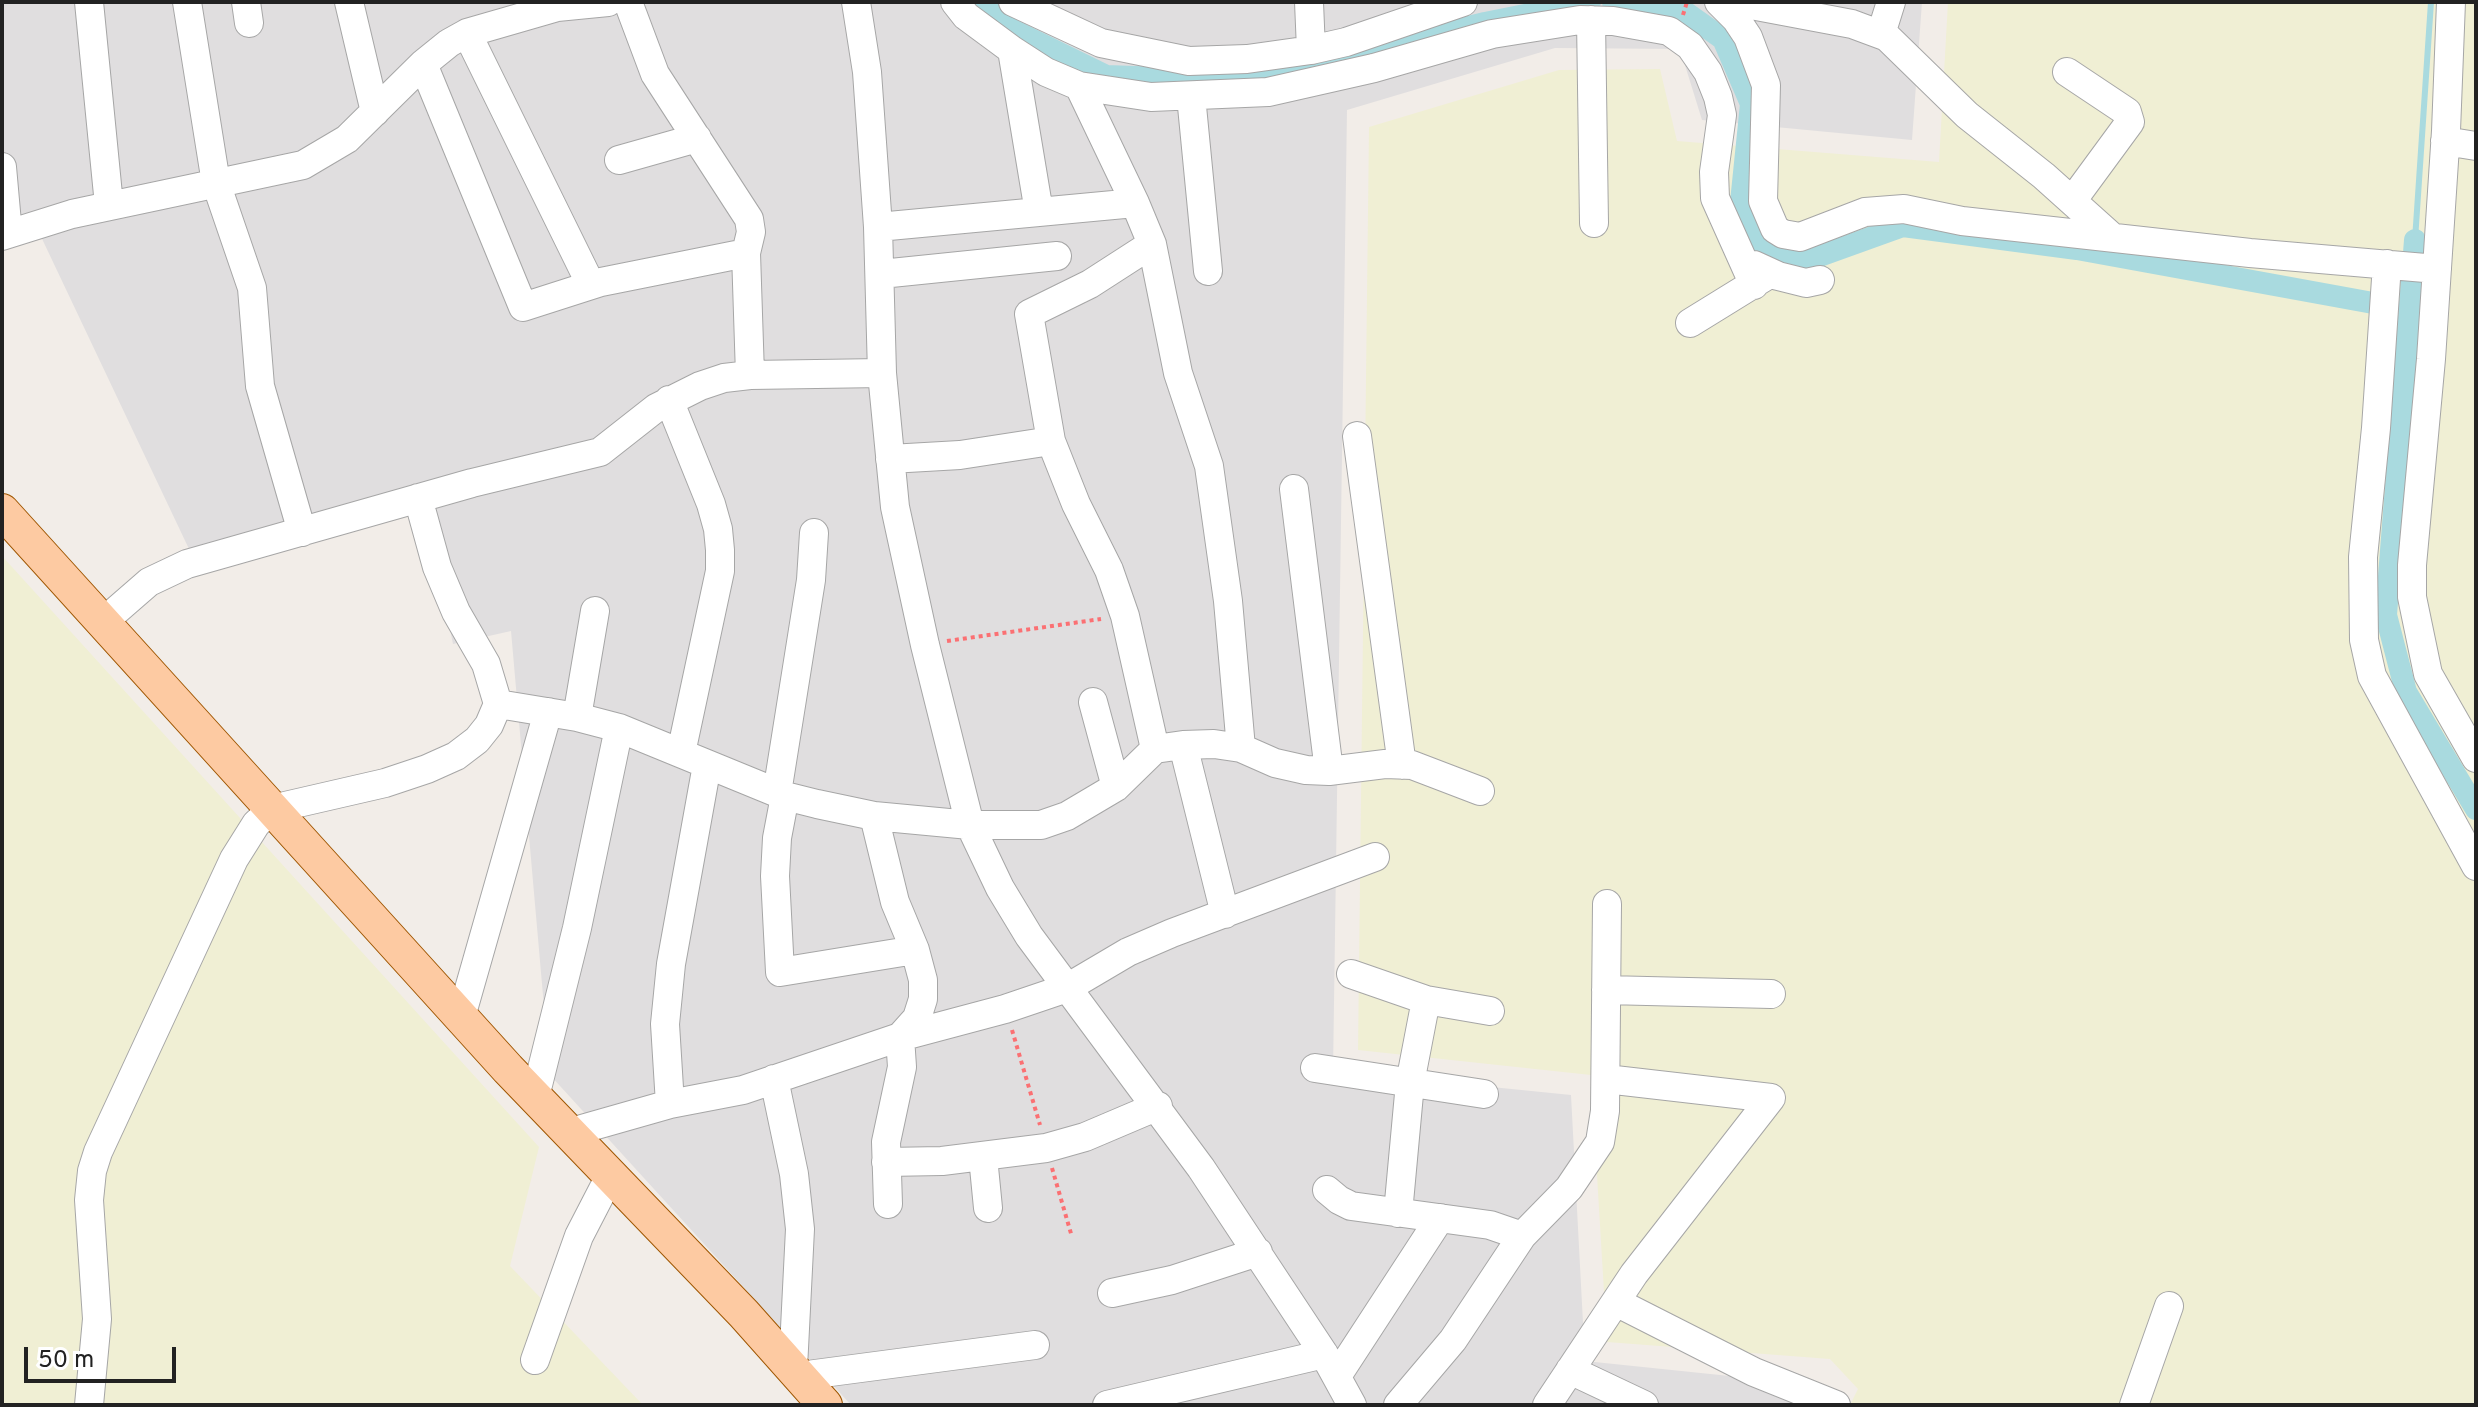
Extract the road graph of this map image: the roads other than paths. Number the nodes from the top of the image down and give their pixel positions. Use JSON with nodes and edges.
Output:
{"nodes":[{"id":1,"x":89,"y":2,"type":"edge"},
{"id":2,"x":187,"y":2,"type":"edge"},
{"id":3,"x":349,"y":2,"type":"edge"},
{"id":4,"x":608,"y":2,"type":"edge"},
{"id":5,"x":628,"y":2,"type":"edge"},
{"id":6,"x":856,"y":2,"type":"edge"},
{"id":7,"x":955,"y":2,"type":"edge"},
{"id":8,"x":1013,"y":2,"type":"edge"},
{"id":9,"x":1309,"y":2,"type":"edge"},
{"id":10,"x":1463,"y":2,"type":"edge"},
{"id":11,"x":1719,"y":2,"type":"edge"},
{"id":12,"x":1735,"y":2,"type":"edge"},
{"id":13,"x":1891,"y":2,"type":"edge"},
{"id":14,"x":2451,"y":2,"type":"edge"},
{"id":15,"x":556,"y":5,"type":"edge"},
{"id":16,"x":1591,"y":20,"type":"junction"},
{"id":17,"x":467,"y":33,"type":"junction"},
{"id":18,"x":1881,"y":34,"type":"junction"},
{"id":19,"x":1012,"y":50,"type":"junction"},
{"id":20,"x":1311,"y":50,"type":"junction"},
{"id":21,"x":423,"y":64,"type":"junction"},
{"id":22,"x":2067,"y":72,"type":"dead end"},
{"id":23,"x":1079,"y":86,"type":"junction"},
{"id":24,"x":1191,"y":96,"type":"junction"},
{"id":25,"x":375,"y":112,"type":"junction"},
{"id":26,"x":697,"y":138,"type":"junction"},
{"id":27,"x":2445,"y":141,"type":"junction"},
{"id":28,"x":2476,"y":146,"type":"edge"},
{"id":29,"x":619,"y":160,"type":"dead end"},
{"id":30,"x":2,"y":167,"type":"edge"},
{"id":31,"x":216,"y":183,"type":"junction"},
{"id":32,"x":2067,"y":196,"type":"junction"},
{"id":33,"x":1135,"y":203,"type":"junction"},
{"id":34,"x":109,"y":205,"type":"junction"},
{"id":35,"x":1039,"y":212,"type":"junction"},
{"id":36,"x":1594,"y":223,"type":"dead end"},
{"id":37,"x":878,"y":227,"type":"junction"},
{"id":38,"x":2030,"y":228,"type":"junction"},
{"id":39,"x":5,"y":235,"type":"edge"},
{"id":40,"x":2112,"y":237,"type":"junction"},
{"id":41,"x":1152,"y":244,"type":"junction"},
{"id":42,"x":746,"y":253,"type":"junction"},
{"id":43,"x":1057,"y":256,"type":"dead end"},
{"id":44,"x":2411,"y":266,"type":"junction"},
{"id":45,"x":1208,"y":271,"type":"dead end"},
{"id":46,"x":1756,"y":272,"type":"junction"},
{"id":47,"x":881,"y":274,"type":"junction"},
{"id":48,"x":1820,"y":280,"type":"dead end"},
{"id":49,"x":591,"y":285,"type":"junction"},
{"id":50,"x":1690,"y":323,"type":"dead end"},
{"id":51,"x":882,"y":373,"type":"junction"},
{"id":52,"x":750,"y":375,"type":"junction"},
{"id":53,"x":669,"y":400,"type":"junction"},
{"id":54,"x":1357,"y":436,"type":"dead end"},
{"id":55,"x":1051,"y":441,"type":"junction"},
{"id":56,"x":890,"y":459,"type":"junction"},
{"id":57,"x":1294,"y":489,"type":"dead end"},
{"id":58,"x":418,"y":498,"type":"junction"},
{"id":59,"x":2,"y":511,"type":"edge"},
{"id":60,"x":302,"y":532,"type":"junction"},
{"id":61,"x":814,"y":533,"type":"dead end"},
{"id":62,"x":595,"y":611,"type":"dead end"},
{"id":63,"x":103,"y":622,"type":"junction"},
{"id":64,"x":1093,"y":702,"type":"dead end"},
{"id":65,"x":498,"y":704,"type":"junction"},
{"id":66,"x":548,"y":712,"type":"junction"},
{"id":67,"x":577,"y":717,"type":"junction"},
{"id":68,"x":619,"y":728,"type":"junction"},
{"id":69,"x":1169,"y":747,"type":"junction"},
{"id":70,"x":1241,"y":748,"type":"junction"},
{"id":71,"x":681,"y":753,"type":"junction"},
{"id":72,"x":2476,"y":758,"type":"edge"},
{"id":73,"x":707,"y":765,"type":"junction"},
{"id":74,"x":1402,"y":765,"type":"junction"},
{"id":75,"x":1329,"y":771,"type":"junction"},
{"id":76,"x":1116,"y":787,"type":"junction"},
{"id":77,"x":1480,"y":791,"type":"dead end"},
{"id":78,"x":781,"y":794,"type":"junction"},
{"id":79,"x":272,"y":809,"type":"junction"},
{"id":80,"x":874,"y":816,"type":"junction"},
{"id":81,"x":970,"y":825,"type":"junction"},
{"id":82,"x":1375,"y":857,"type":"dead end"},
{"id":83,"x":2476,"y":866,"type":"edge"},
{"id":84,"x":1607,"y":904,"type":"dead end"},
{"id":85,"x":1225,"y":914,"type":"junction"},
{"id":86,"x":915,"y":950,"type":"junction"},
{"id":87,"x":1351,"y":974,"type":"dead end"},
{"id":88,"x":1067,"y":988,"type":"junction"},
{"id":89,"x":1606,"y":990,"type":"junction"},
{"id":90,"x":1771,"y":994,"type":"dead end"},
{"id":91,"x":1426,"y":1000,"type":"junction"},
{"id":92,"x":1490,"y":1011,"type":"dead end"},
{"id":93,"x":461,"y":1017,"type":"junction"},
{"id":94,"x":900,"y":1037,"type":"junction"},
{"id":95,"x":1315,"y":1068,"type":"dead end"},
{"id":96,"x":774,"y":1079,"type":"junction"},
{"id":97,"x":1606,"y":1079,"type":"junction"},
{"id":98,"x":1410,"y":1083,"type":"junction"},
{"id":99,"x":1484,"y":1094,"type":"dead end"},
{"id":100,"x":535,"y":1097,"type":"junction"},
{"id":101,"x":670,"y":1104,"type":"junction"},
{"id":102,"x":1158,"y":1106,"type":"junction"},
{"id":103,"x":568,"y":1133,"type":"junction"},
{"id":104,"x":983,"y":1157,"type":"junction"},
{"id":105,"x":886,"y":1162,"type":"junction"},
{"id":106,"x":610,"y":1176,"type":"junction"},
{"id":107,"x":1327,"y":1190,"type":"dead end"},
{"id":108,"x":888,"y":1204,"type":"dead end"},
{"id":109,"x":988,"y":1208,"type":"dead end"},
{"id":110,"x":1398,"y":1213,"type":"junction"},
{"id":111,"x":1440,"y":1218,"type":"junction"},
{"id":112,"x":1522,"y":1236,"type":"junction"},
{"id":113,"x":1258,"y":1252,"type":"junction"},
{"id":114,"x":1112,"y":1293,"type":"dead end"},
{"id":115,"x":1616,"y":1302,"type":"junction"},
{"id":116,"x":2169,"y":1306,"type":"dead end"},
{"id":117,"x":1035,"y":1345,"type":"dead end"},
{"id":118,"x":535,"y":1360,"type":"dead end"},
{"id":119,"x":1331,"y":1365,"type":"junction"},
{"id":120,"x":1570,"y":1370,"type":"junction"},
{"id":121,"x":796,"y":1372,"type":"junction"},
{"id":122,"x":89,"y":1405,"type":"edge"},
{"id":123,"x":825,"y":1405,"type":"edge"},
{"id":124,"x":1107,"y":1405,"type":"edge"},
{"id":125,"x":1352,"y":1405,"type":"edge"},
{"id":126,"x":1398,"y":1405,"type":"edge"},
{"id":127,"x":1547,"y":1405,"type":"edge"},
{"id":128,"x":1644,"y":1405,"type":"edge"},
{"id":129,"x":1836,"y":1405,"type":"edge"},
{"id":130,"x":2134,"y":1405,"type":"edge"}],
"edges":[{"from":1,"to":34,"type":"street"},
{"from":2,"to":31,"type":"street"},
{"from":3,"to":25,"type":"street"},
{"from":4,"to":15,"type":"street"},
{"from":5,"to":26,"type":"street"},
{"from":6,"to":37,"type":"street"},
{"from":7,"to":19,"type":"street"},
{"from":8,"to":20,"type":"street"},
{"from":9,"to":20,"type":"street"},
{"from":10,"to":20,"type":"street"},
{"from":11,"to":38,"type":"street"},
{"from":12,"to":18,"type":"street"},
{"from":13,"to":18,"type":"street"},
{"from":14,"to":27,"type":"street"},
{"from":15,"to":17,"type":"street"},
{"from":16,"to":24,"type":"street"},
{"from":16,"to":36,"type":"street"},
{"from":16,"to":46,"type":"street"},
{"from":17,"to":21,"type":"street"},
{"from":17,"to":49,"type":"street"},
{"from":18,"to":32,"type":"street"},
{"from":19,"to":23,"type":"street"},
{"from":19,"to":35,"type":"street"},
{"from":21,"to":25,"type":"street"},
{"from":21,"to":49,"type":"street"},
{"from":22,"to":32,"type":"street"},
{"from":23,"to":24,"type":"street"},
{"from":23,"to":33,"type":"street"},
{"from":24,"to":45,"type":"street"},
{"from":25,"to":31,"type":"street"},
{"from":26,"to":29,"type":"street"},
{"from":26,"to":42,"type":"street"},
{"from":27,"to":28,"type":"street"},
{"from":27,"to":44,"type":"street"},
{"from":30,"to":39,"type":"street"},
{"from":31,"to":34,"type":"street"},
{"from":31,"to":60,"type":"street"},
{"from":32,"to":38,"type":"street"},
{"from":32,"to":40,"type":"street"},
{"from":33,"to":35,"type":"street"},
{"from":33,"to":41,"type":"street"},
{"from":34,"to":39,"type":"street"},
{"from":35,"to":37,"type":"street"},
{"from":37,"to":47,"type":"street"},
{"from":38,"to":40,"type":"street"},
{"from":40,"to":44,"type":"street"},
{"from":41,"to":55,"type":"street"},
{"from":41,"to":70,"type":"street"},
{"from":42,"to":49,"type":"street"},
{"from":42,"to":52,"type":"street"},
{"from":43,"to":47,"type":"street"},
{"from":44,"to":72,"type":"street"},
{"from":44,"to":83,"type":"street"},
{"from":46,"to":48,"type":"street"},
{"from":46,"to":50,"type":"street"},
{"from":47,"to":51,"type":"street"},
{"from":51,"to":52,"type":"street"},
{"from":51,"to":56,"type":"street"},
{"from":52,"to":53,"type":"street"},
{"from":53,"to":58,"type":"street"},
{"from":53,"to":71,"type":"street"},
{"from":54,"to":74,"type":"street"},
{"from":55,"to":56,"type":"street"},
{"from":55,"to":69,"type":"street"},
{"from":56,"to":81,"type":"street"},
{"from":57,"to":75,"type":"street"},
{"from":58,"to":60,"type":"street"},
{"from":58,"to":65,"type":"street"},
{"from":59,"to":63,"type":"main road"},
{"from":60,"to":63,"type":"street"},
{"from":61,"to":78,"type":"street"},
{"from":62,"to":67,"type":"street"},
{"from":63,"to":79,"type":"main road"},
{"from":64,"to":76,"type":"street"},
{"from":65,"to":66,"type":"street"},
{"from":65,"to":79,"type":"street"},
{"from":66,"to":67,"type":"street"},
{"from":66,"to":93,"type":"street"},
{"from":67,"to":68,"type":"street"},
{"from":68,"to":71,"type":"street"},
{"from":68,"to":100,"type":"street"},
{"from":69,"to":70,"type":"street"},
{"from":69,"to":76,"type":"street"},
{"from":69,"to":85,"type":"street"},
{"from":70,"to":75,"type":"street"},
{"from":71,"to":73,"type":"street"},
{"from":73,"to":78,"type":"street"},
{"from":73,"to":101,"type":"street"},
{"from":74,"to":75,"type":"street"},
{"from":74,"to":77,"type":"street"},
{"from":76,"to":81,"type":"street"},
{"from":78,"to":80,"type":"street"},
{"from":78,"to":86,"type":"street"},
{"from":79,"to":93,"type":"main road"},
{"from":79,"to":122,"type":"street"},
{"from":80,"to":81,"type":"street"},
{"from":80,"to":86,"type":"street"},
{"from":81,"to":88,"type":"street"},
{"from":82,"to":85,"type":"street"},
{"from":84,"to":89,"type":"street"},
{"from":85,"to":88,"type":"street"},
{"from":86,"to":94,"type":"street"},
{"from":87,"to":91,"type":"street"},
{"from":88,"to":94,"type":"street"},
{"from":88,"to":102,"type":"street"},
{"from":89,"to":90,"type":"street"},
{"from":89,"to":97,"type":"street"},
{"from":91,"to":92,"type":"street"},
{"from":91,"to":98,"type":"street"},
{"from":93,"to":100,"type":"main road"},
{"from":94,"to":96,"type":"street"},
{"from":94,"to":105,"type":"street"},
{"from":95,"to":98,"type":"street"},
{"from":96,"to":101,"type":"street"},
{"from":96,"to":121,"type":"street"},
{"from":97,"to":112,"type":"street"},
{"from":97,"to":115,"type":"street"},
{"from":98,"to":99,"type":"street"},
{"from":98,"to":110,"type":"street"},
{"from":100,"to":103,"type":"main road"},
{"from":101,"to":103,"type":"street"},
{"from":102,"to":104,"type":"street"},
{"from":102,"to":113,"type":"street"},
{"from":103,"to":106,"type":"main road"},
{"from":104,"to":105,"type":"street"},
{"from":104,"to":109,"type":"street"},
{"from":105,"to":108,"type":"street"},
{"from":106,"to":118,"type":"street"},
{"from":106,"to":121,"type":"main road"},
{"from":107,"to":110,"type":"street"},
{"from":110,"to":111,"type":"street"},
{"from":111,"to":112,"type":"street"},
{"from":111,"to":119,"type":"street"},
{"from":112,"to":126,"type":"street"},
{"from":113,"to":114,"type":"street"},
{"from":113,"to":119,"type":"street"},
{"from":115,"to":120,"type":"street"},
{"from":115,"to":129,"type":"street"},
{"from":116,"to":130,"type":"street"},
{"from":117,"to":121,"type":"street"},
{"from":119,"to":124,"type":"street"},
{"from":119,"to":125,"type":"street"},
{"from":120,"to":127,"type":"street"},
{"from":120,"to":128,"type":"street"},
{"from":121,"to":123,"type":"main road"}]}
